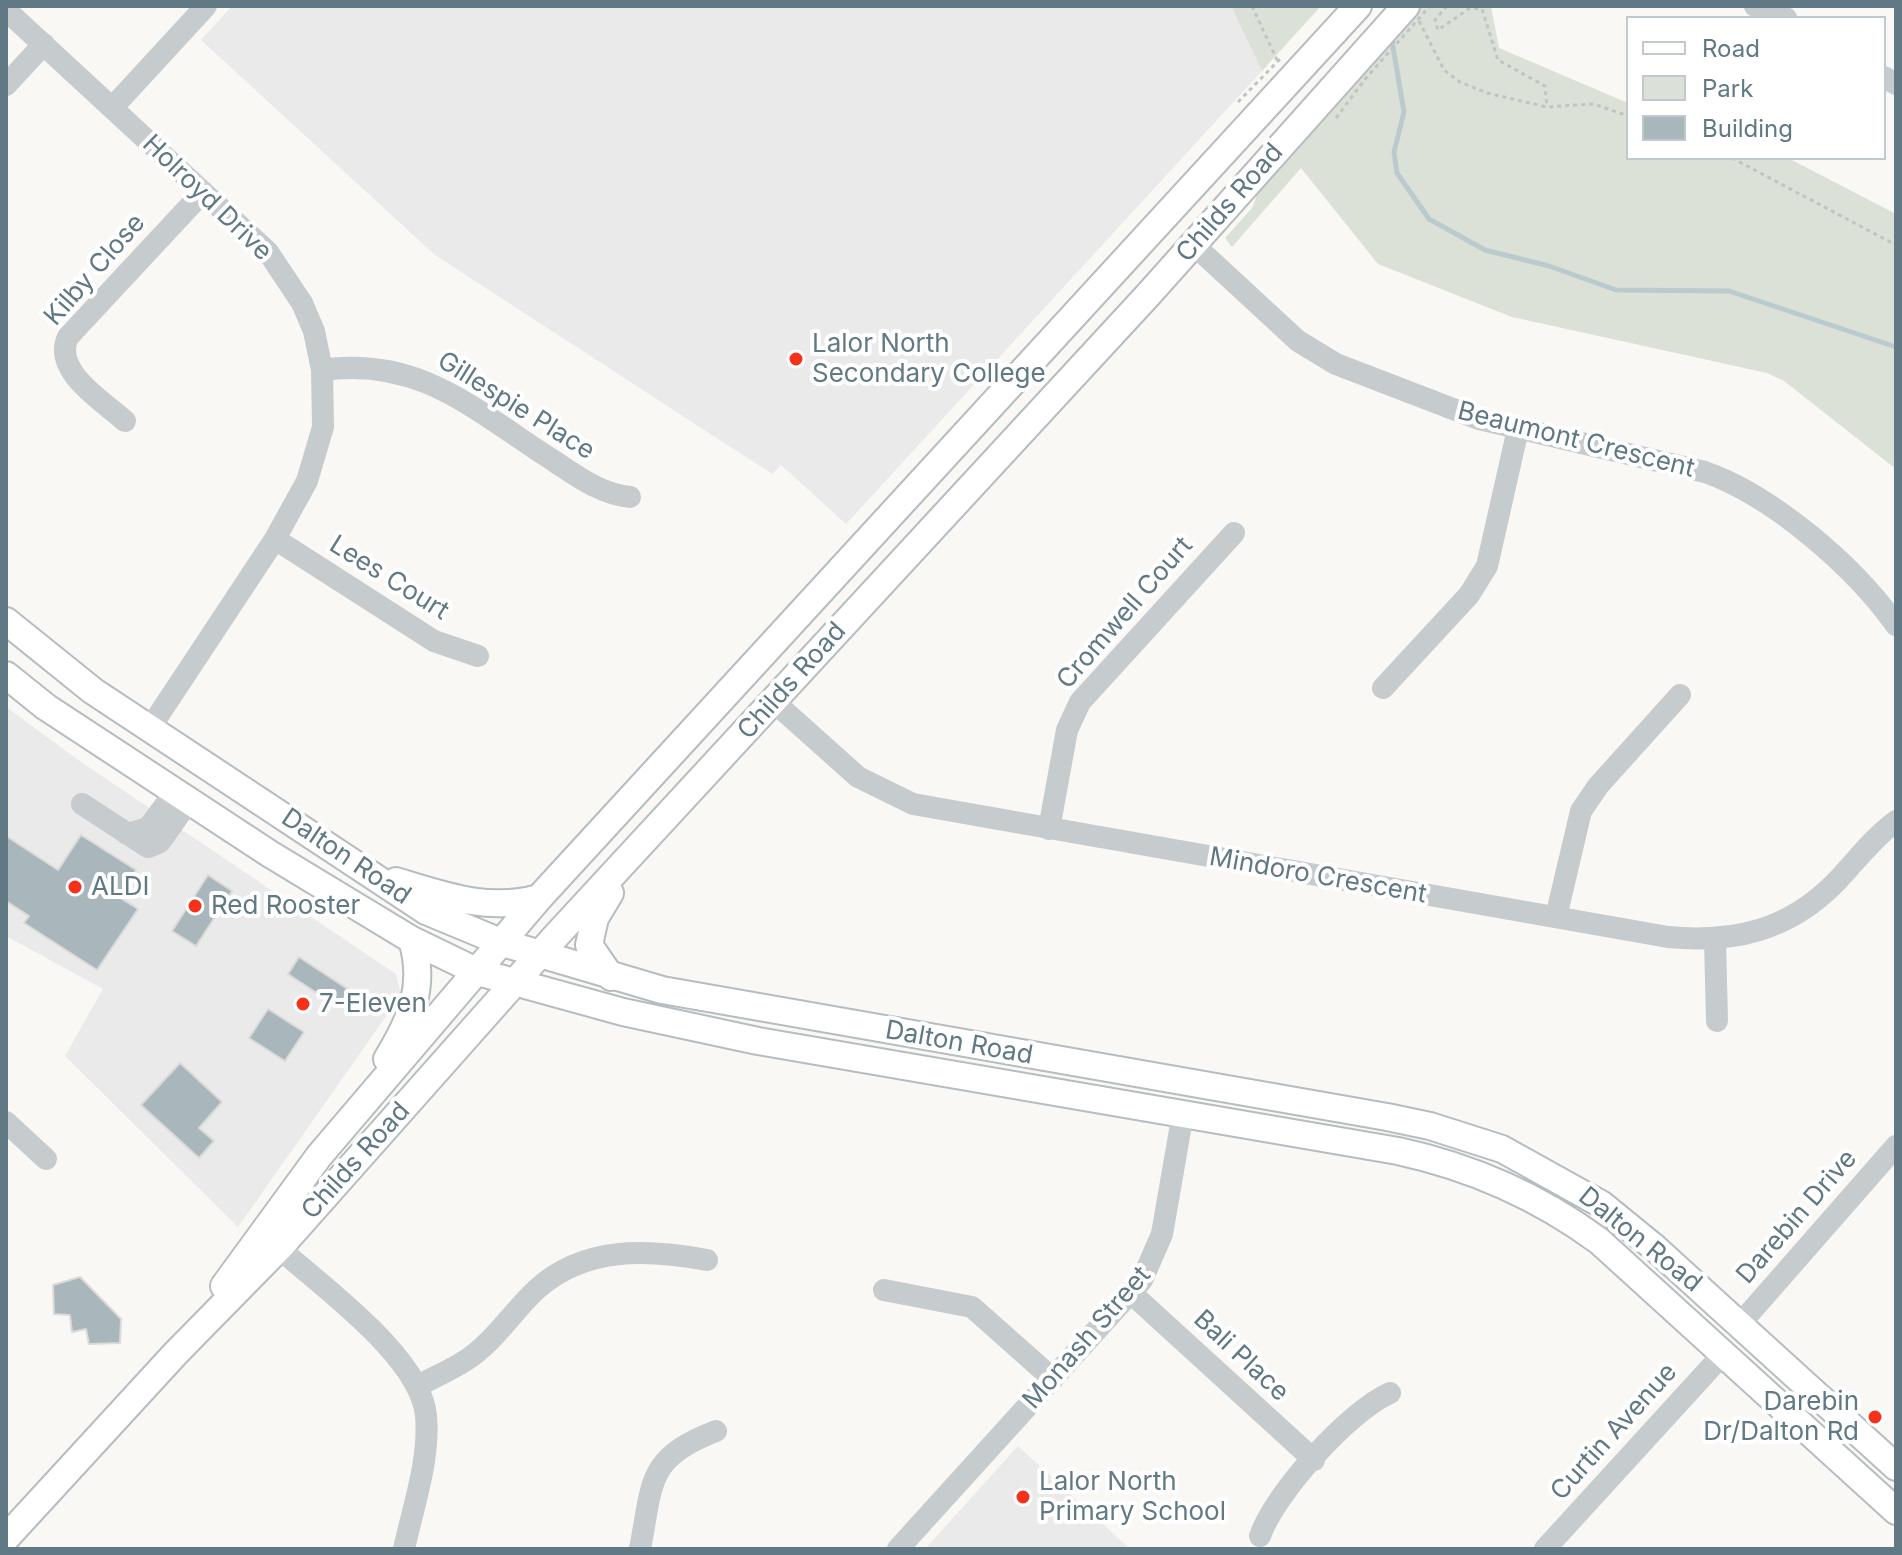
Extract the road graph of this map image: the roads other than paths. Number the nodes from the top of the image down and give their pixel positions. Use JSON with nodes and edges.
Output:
{"nodes":[{"id":1,"x":206,"y":6,"type":"edge"},
{"id":2,"x":1358,"y":6,"type":"edge"},
{"id":3,"x":1406,"y":6,"type":"edge"},
{"id":4,"x":1755,"y":6,"type":"edge"},
{"id":5,"x":6,"y":10,"type":"edge"},
{"id":6,"x":1781,"y":16,"type":"edge"},
{"id":7,"x":44,"y":44,"type":"junction"},
{"id":8,"x":6,"y":85,"type":"edge"},
{"id":9,"x":112,"y":108,"type":"junction"},
{"id":10,"x":203,"y":192,"type":"junction"},
{"id":11,"x":1165,"y":219,"type":"junction"},
{"id":12,"x":1194,"y":245,"type":"junction"},
{"id":13,"x":322,"y":370,"type":"junction"},
{"id":14,"x":125,"y":421,"type":"dead end"},
{"id":15,"x":1518,"y":429,"type":"junction"},
{"id":16,"x":630,"y":497,"type":"dead end"},
{"id":17,"x":1234,"y":533,"type":"dead end"},
{"id":18,"x":275,"y":539,"type":"junction"},
{"id":19,"x":6,"y":621,"type":"edge"},
{"id":20,"x":1896,"y":625,"type":"edge"},
{"id":21,"x":478,"y":656,"type":"dead end"},
{"id":22,"x":6,"y":675,"type":"edge"},
{"id":23,"x":744,"y":676,"type":"junction"},
{"id":24,"x":1383,"y":688,"type":"dead end"},
{"id":25,"x":1680,"y":695,"type":"dead end"},
{"id":26,"x":773,"y":701,"type":"junction"},
{"id":27,"x":150,"y":728,"type":"junction"},
{"id":28,"x":127,"y":760,"type":"junction"},
{"id":29,"x":182,"y":796,"type":"junction"},
{"id":30,"x":82,"y":804,"type":"dead end"},
{"id":31,"x":1896,"y":821,"type":"edge"},
{"id":32,"x":1049,"y":829,"type":"junction"},
{"id":33,"x":635,"y":852,"type":"junction"},
{"id":34,"x":366,"y":872,"type":"junction"},
{"id":35,"x":539,"y":898,"type":"junction"},
{"id":36,"x":1556,"y":917,"type":"junction"},
{"id":37,"x":412,"y":940,"type":"junction"},
{"id":38,"x":1715,"y":940,"type":"junction"},
{"id":39,"x":503,"y":943,"type":"junction"},
{"id":40,"x":539,"y":954,"type":"junction"},
{"id":41,"x":478,"y":972,"type":"junction"},
{"id":42,"x":611,"y":977,"type":"junction"},
{"id":43,"x":515,"y":983,"type":"junction"},
{"id":44,"x":1717,"y":1021,"type":"dead end"},
{"id":45,"x":1188,"y":1082,"type":"junction"},
{"id":46,"x":354,"y":1113,"type":"junction"},
{"id":47,"x":1183,"y":1113,"type":"junction"},
{"id":48,"x":6,"y":1122,"type":"edge"},
{"id":49,"x":1892,"y":1157,"type":"edge"},
{"id":50,"x":46,"y":1159,"type":"dead end"},
{"id":51,"x":286,"y":1197,"type":"junction"},
{"id":52,"x":319,"y":1202,"type":"junction"},
{"id":53,"x":270,"y":1241,"type":"junction"},
{"id":54,"x":707,"y":1260,"type":"dead end"},
{"id":55,"x":884,"y":1290,"type":"dead end"},
{"id":56,"x":1131,"y":1293,"type":"junction"},
{"id":57,"x":1740,"y":1324,"type":"junction"},
{"id":58,"x":1724,"y":1353,"type":"junction"},
{"id":59,"x":1053,"y":1379,"type":"junction"},
{"id":60,"x":418,"y":1386,"type":"junction"},
{"id":61,"x":1390,"y":1393,"type":"dead end"},
{"id":62,"x":716,"y":1431,"type":"dead end"},
{"id":63,"x":1314,"y":1460,"type":"junction"},
{"id":64,"x":1896,"y":1467,"type":"edge"},
{"id":65,"x":1896,"y":1511,"type":"edge"},
{"id":66,"x":1260,"y":1536,"type":"dead end"},
{"id":67,"x":6,"y":1538,"type":"edge"},
{"id":68,"x":404,"y":1549,"type":"edge"},
{"id":69,"x":640,"y":1549,"type":"edge"},
{"id":70,"x":898,"y":1549,"type":"edge"},
{"id":71,"x":1545,"y":1549,"type":"edge"}],
"edges":[{"from":1,"to":9,"type":"street"},
{"from":2,"to":11,"type":"main road","name":"Childs Road"},
{"from":3,"to":12,"type":"main road","name":"Childs Road"},
{"from":4,"to":6,"type":"street"},
{"from":5,"to":7,"type":"street","name":"Holroyd Drive"},
{"from":7,"to":8,"type":"street"},
{"from":7,"to":9,"type":"street","name":"Holroyd Drive"},
{"from":9,"to":10,"type":"street","name":"Holroyd Drive"},
{"from":10,"to":13,"type":"street","name":"Holroyd Drive"},
{"from":10,"to":14,"type":"street","name":"Kilby Close"},
{"from":11,"to":12,"type":"main road","name":"Beaumont Crescent"},
{"from":11,"to":23,"type":"main road","name":"Childs Road"},
{"from":12,"to":15,"type":"street","name":"Beaumont Crescent"},
{"from":12,"to":26,"type":"main road","name":"Childs Road"},
{"from":13,"to":16,"type":"street","name":"Gillespie Place"},
{"from":13,"to":18,"type":"street","name":"Holroyd Drive"},
{"from":15,"to":20,"type":"street","name":"Beaumont Crescent"},
{"from":15,"to":24,"type":"street"},
{"from":17,"to":32,"type":"street","name":"Cromwell Court"},
{"from":18,"to":21,"type":"street","name":"Lees Court"},
{"from":18,"to":27,"type":"street","name":"Holroyd Drive"},
{"from":19,"to":27,"type":"main road","name":"Dalton Road"},
{"from":22,"to":28,"type":"main road","name":"Dalton Road"},
{"from":23,"to":26,"type":"main road","name":"Mindoro Crescent"},
{"from":23,"to":35,"type":"main road","name":"Childs Road"},
{"from":25,"to":36,"type":"street"},
{"from":26,"to":32,"type":"street","name":"Mindoro Crescent"},
{"from":26,"to":33,"type":"main road","name":"Childs Road"},
{"from":27,"to":28,"type":"main road","name":"Holroyd Drive"},
{"from":27,"to":34,"type":"main road","name":"Dalton Road"},
{"from":28,"to":29,"type":"main road","name":"Dalton Road"},
{"from":29,"to":30,"type":"street"},
{"from":29,"to":37,"type":"main road","name":"Dalton Road"},
{"from":31,"to":38,"type":"street","name":"Mindoro Crescent"},
{"from":32,"to":36,"type":"street","name":"Mindoro Crescent"},
{"from":33,"to":40,"type":"main road","name":"Childs Road"},
{"from":33,"to":42,"type":"main road"},
{"from":34,"to":35,"type":"main road"},
{"from":34,"to":39,"type":"main road","name":"Dalton Road"},
{"from":35,"to":39,"type":"main road","name":"Childs Road"},
{"from":36,"to":38,"type":"street","name":"Mindoro Crescent"},
{"from":37,"to":41,"type":"main road","name":"Dalton Road"},
{"from":37,"to":46,"type":"main road"},
{"from":38,"to":44,"type":"street"},
{"from":39,"to":40,"type":"main road","name":"Dalton Road"},
{"from":39,"to":41,"type":"main road","name":"Childs Road"},
{"from":40,"to":42,"type":"main road","name":"Dalton Road"},
{"from":40,"to":43,"type":"main road","name":"Childs Road"},
{"from":41,"to":43,"type":"main road","name":"Dalton Road"},
{"from":41,"to":46,"type":"main road","name":"Childs Road"},
{"from":42,"to":45,"type":"main road","name":"Dalton Road"},
{"from":43,"to":47,"type":"main road","name":"Dalton Road"},
{"from":43,"to":52,"type":"main road","name":"Childs Road"},
{"from":45,"to":47,"type":"main road","name":"Monash Street"},
{"from":45,"to":57,"type":"main road","name":"Dalton Road"},
{"from":46,"to":51,"type":"main road","name":"Childs Road"},
{"from":47,"to":56,"type":"street","name":"Monash Street"},
{"from":47,"to":58,"type":"main road","name":"Dalton Road"},
{"from":48,"to":50,"type":"street"},
{"from":49,"to":57,"type":"street","name":"Darebin Drive"},
{"from":51,"to":52,"type":"main road"},
{"from":51,"to":53,"type":"main road","name":"Childs Road"},
{"from":52,"to":53,"type":"main road","name":"Childs Road"},
{"from":53,"to":60,"type":"street"},
{"from":53,"to":67,"type":"main road","name":"Childs Road"},
{"from":54,"to":60,"type":"street"},
{"from":55,"to":59,"type":"street"},
{"from":56,"to":59,"type":"street","name":"Monash Street"},
{"from":56,"to":63,"type":"street","name":"Bali Place"},
{"from":57,"to":64,"type":"main road","name":"Dalton Road"},
{"from":58,"to":65,"type":"main road","name":"Dalton Road"},
{"from":58,"to":71,"type":"street","name":"Curtin Avenue"},
{"from":59,"to":70,"type":"street","name":"Monash Street"},
{"from":60,"to":68,"type":"street"},
{"from":61,"to":63,"type":"street"},
{"from":62,"to":69,"type":"street"},
{"from":63,"to":66,"type":"street"}]}
